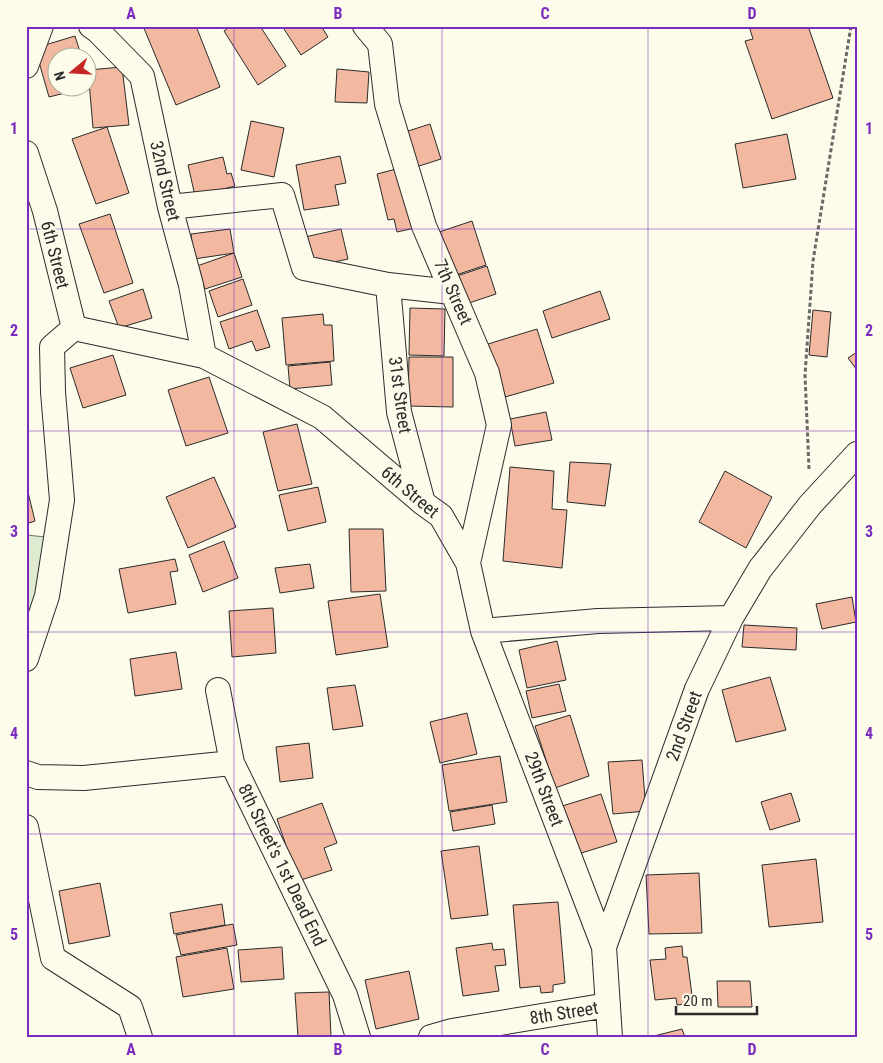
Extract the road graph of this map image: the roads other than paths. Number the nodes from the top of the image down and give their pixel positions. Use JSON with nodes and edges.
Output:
{"nodes":[{"id":1,"x":41,"y":26,"type":"edge"},
{"id":2,"x":91,"y":26,"type":"edge"},
{"id":3,"x":366,"y":26,"type":"edge"},
{"id":4,"x":26,"y":66,"type":"edge"},
{"id":5,"x":26,"y":153,"type":"edge"},
{"id":6,"x":170,"y":207,"type":"junction"},
{"id":7,"x":388,"y":286,"type":"junction"},
{"id":8,"x":452,"y":292,"type":"junction"},
{"id":9,"x":74,"y":328,"type":"junction"},
{"id":10,"x":204,"y":356,"type":"junction"},
{"id":11,"x":857,"y":454,"type":"edge"},
{"id":12,"x":423,"y":503,"type":"junction"},
{"id":13,"x":468,"y":563,"type":"junction"},
{"id":14,"x":731,"y":618,"type":"junction"},
{"id":15,"x":483,"y":631,"type":"junction"},
{"id":16,"x":26,"y":659,"type":"edge"},
{"id":17,"x":218,"y":690,"type":"dead end"},
{"id":18,"x":232,"y":764,"type":"junction"},
{"id":19,"x":26,"y":773,"type":"edge"},
{"id":20,"x":26,"y":827,"type":"edge"},
{"id":21,"x":604,"y":947,"type":"junction"},
{"id":22,"x":608,"y":1005,"type":"junction"},
{"id":23,"x":140,"y":1037,"type":"edge"},
{"id":24,"x":358,"y":1037,"type":"edge"},
{"id":25,"x":431,"y":1037,"type":"edge"},
{"id":26,"x":610,"y":1037,"type":"edge"}],
"edges":[{"from":1,"to":4,"type":"street"},
{"from":2,"to":6,"type":"street","name":"32nd Street"},
{"from":3,"to":8,"type":"street","name":"7th Street"},
{"from":5,"to":9,"type":"street","name":"6th Street"},
{"from":6,"to":7,"type":"street"},
{"from":6,"to":10,"type":"street","name":"32nd Street"},
{"from":7,"to":8,"type":"street"},
{"from":7,"to":12,"type":"street","name":"31st Street"},
{"from":8,"to":13,"type":"street","name":"7th Street"},
{"from":9,"to":10,"type":"street","name":"6th Street"},
{"from":9,"to":16,"type":"street"},
{"from":10,"to":12,"type":"street","name":"6th Street"},
{"from":11,"to":14,"type":"street","name":"2nd Street"},
{"from":12,"to":13,"type":"street","name":"6th Street"},
{"from":13,"to":15,"type":"street","name":"6th Street"},
{"from":14,"to":15,"type":"street"},
{"from":14,"to":21,"type":"street","name":"2nd Street"},
{"from":15,"to":21,"type":"street","name":"29th Street"},
{"from":17,"to":18,"type":"street","name":"8th Street's 1st Dead End"},
{"from":18,"to":19,"type":"street"},
{"from":18,"to":24,"type":"street","name":"8th Street's 1st Dead End"},
{"from":20,"to":23,"type":"street"},
{"from":21,"to":22,"type":"street","name":"2nd Street"},
{"from":22,"to":25,"type":"street","name":"8th Street"},
{"from":22,"to":26,"type":"street","name":"2nd Street"}]}
